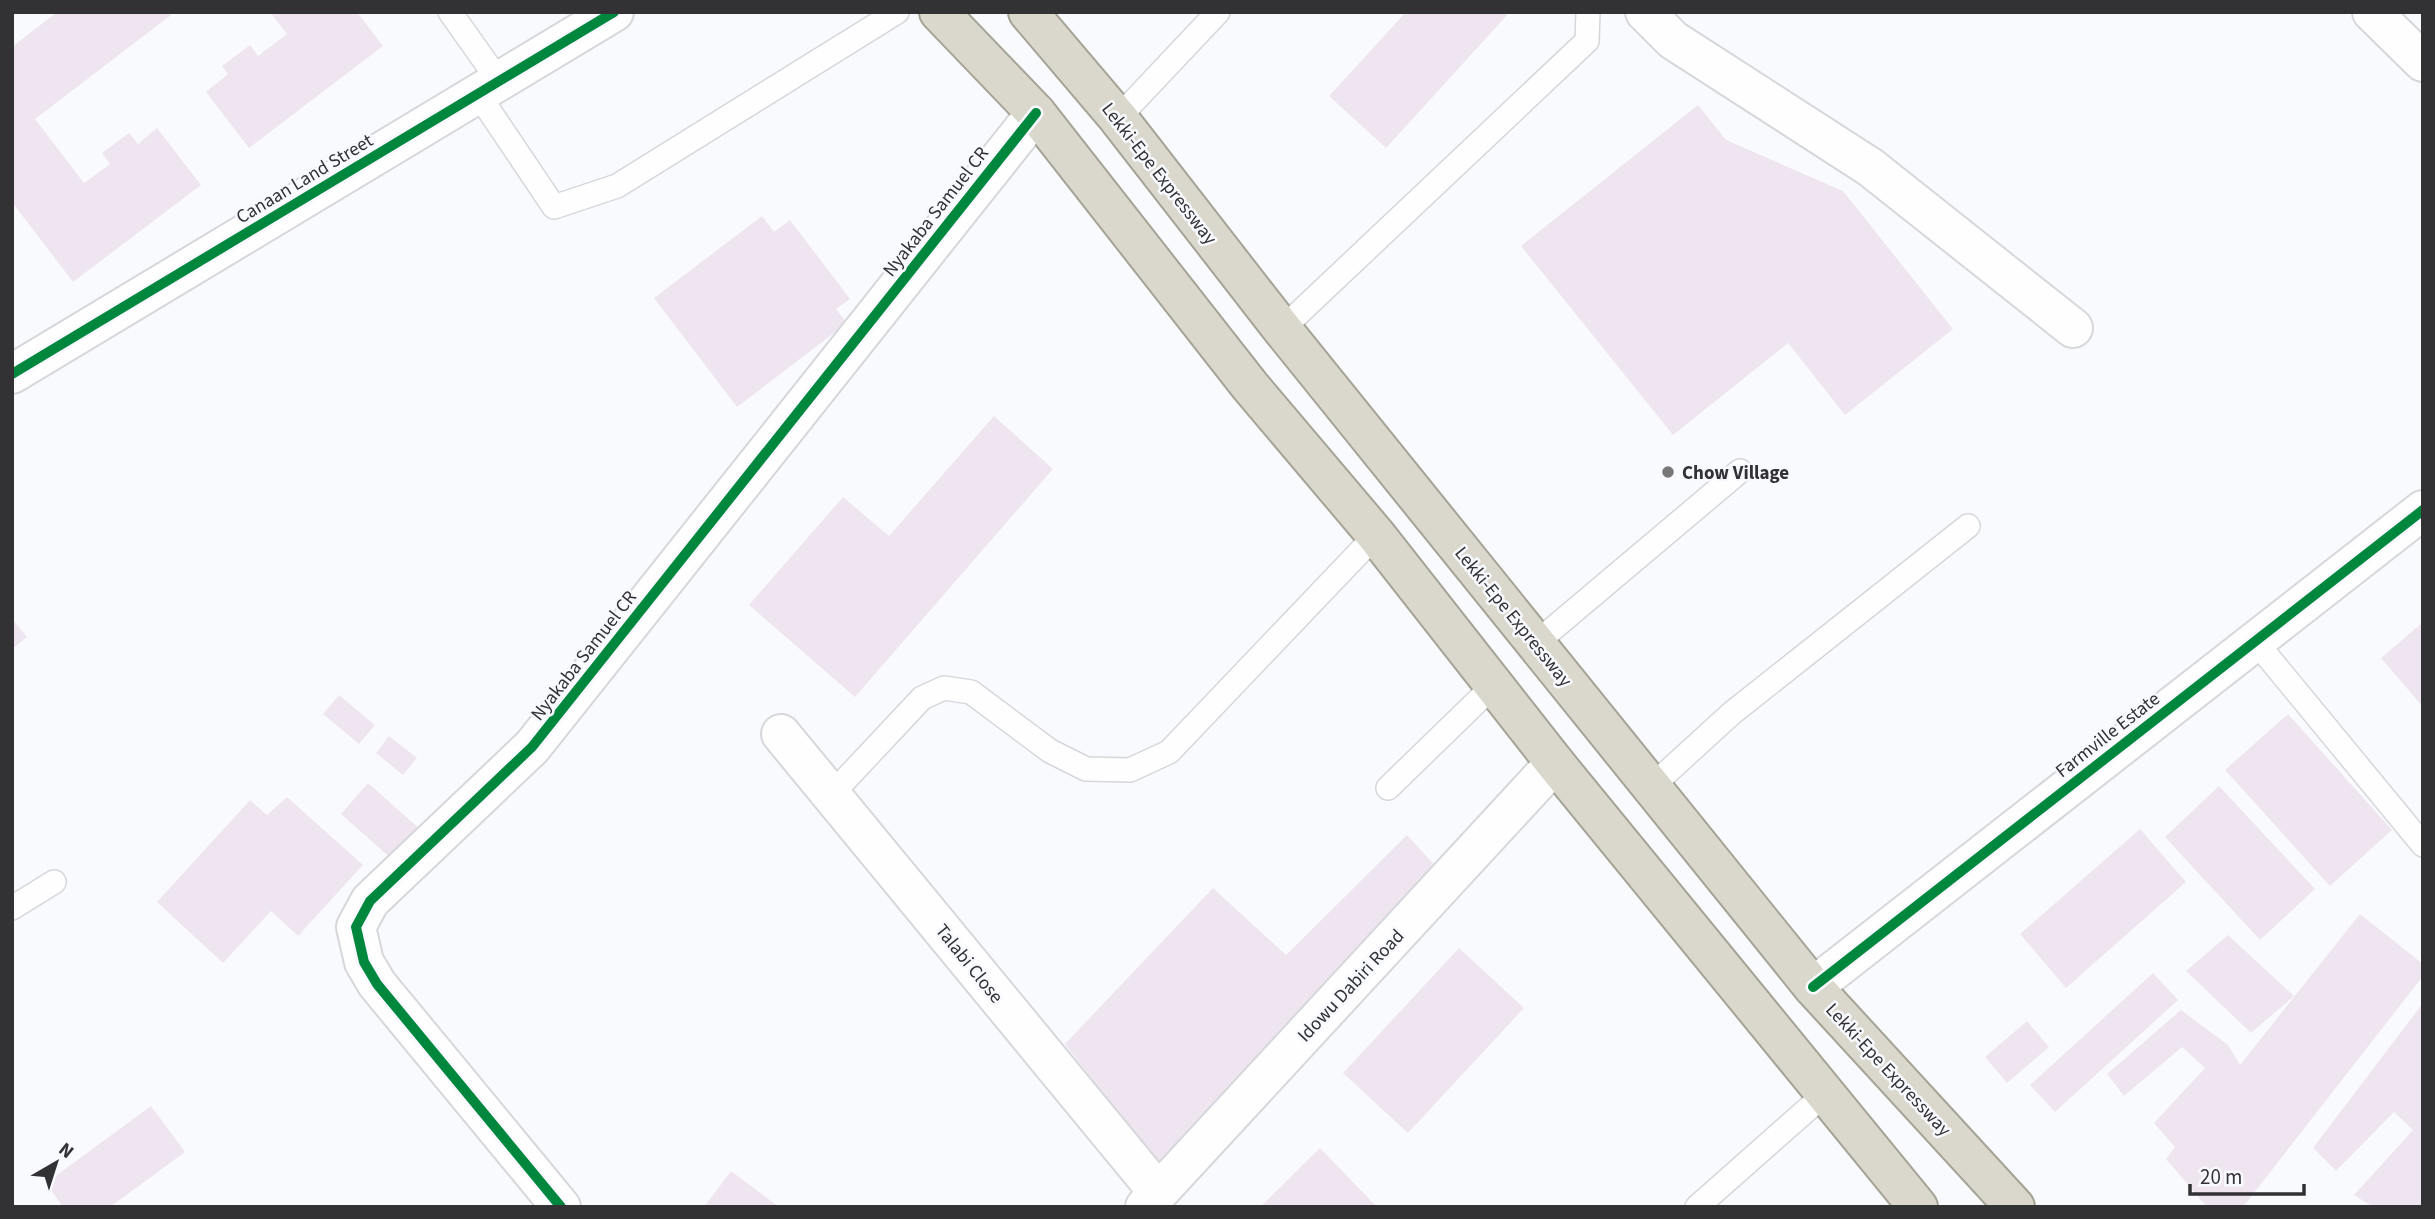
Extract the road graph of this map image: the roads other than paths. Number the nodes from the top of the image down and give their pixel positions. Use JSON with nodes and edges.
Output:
{"nodes":[{"id":1,"x":450,"y":12,"type":"edge"},
{"id":2,"x":614,"y":12,"type":"edge"},
{"id":3,"x":897,"y":12,"type":"edge"},
{"id":4,"x":939,"y":12,"type":"edge"},
{"id":5,"x":1028,"y":12,"type":"edge"},
{"id":6,"x":1218,"y":12,"type":"edge"},
{"id":7,"x":1588,"y":12,"type":"edge"},
{"id":8,"x":1645,"y":12,"type":"edge"},
{"id":9,"x":2372,"y":12,"type":"edge"},
{"id":10,"x":2423,"y":62,"type":"edge"},
{"id":11,"x":489,"y":88,"type":"junction"},
{"id":12,"x":1036,"y":113,"type":"junction"},
{"id":13,"x":1118,"y":118,"type":"junction"},
{"id":14,"x":2073,"y":328,"type":"dead end"},
{"id":15,"x":1282,"y":329,"type":"junction"},
{"id":16,"x":12,"y":374,"type":"edge"},
{"id":17,"x":1740,"y":471,"type":"dead end"},
{"id":18,"x":2423,"y":510,"type":"edge"},
{"id":19,"x":1968,"y":526,"type":"dead end"},
{"id":20,"x":1376,"y":535,"type":"junction"},
{"id":21,"x":2255,"y":641,"type":"junction"},
{"id":22,"x":1536,"y":643,"type":"junction"},
{"id":23,"x":1493,"y":686,"type":"junction"},
{"id":24,"x":781,"y":734,"type":"dead end"},
{"id":25,"x":1555,"y":763,"type":"junction"},
{"id":26,"x":1651,"y":787,"type":"junction"},
{"id":27,"x":1388,"y":788,"type":"dead end"},
{"id":28,"x":831,"y":795,"type":"junction"},
{"id":29,"x":2423,"y":845,"type":"edge"},
{"id":30,"x":54,"y":882,"type":"dead end"},
{"id":31,"x":12,"y":908,"type":"edge"},
{"id":32,"x":1813,"y":987,"type":"junction"},
{"id":33,"x":1826,"y":1093,"type":"junction"},
{"id":34,"x":1152,"y":1200,"type":"edge"},
{"id":35,"x":561,"y":1207,"type":"edge"},
{"id":36,"x":1697,"y":1207,"type":"edge"},
{"id":37,"x":1918,"y":1207,"type":"edge"},
{"id":38,"x":2015,"y":1207,"type":"edge"}],
"edges":[{"from":1,"to":11,"type":"lane"},
{"from":2,"to":11,"type":"street","name":"Canaan Land Street"},
{"from":3,"to":11,"type":"lane"},
{"from":4,"to":12,"type":"highway"},
{"from":5,"to":13,"type":"highway","name":"Lekki-Epe Expressway"},
{"from":6,"to":13,"type":"lane"},
{"from":7,"to":15,"type":"lane"},
{"from":8,"to":14,"type":"street"},
{"from":9,"to":10,"type":"street"},
{"from":11,"to":16,"type":"street","name":"Canaan Land Street"},
{"from":12,"to":20,"type":"highway"},
{"from":12,"to":35,"type":"street","name":"Nyakaba Samuel CR"},
{"from":13,"to":15,"type":"highway","name":"Lekki-Epe Expressway"},
{"from":15,"to":22,"type":"highway","name":"Lekki-Epe Expressway"},
{"from":17,"to":22,"type":"lane"},
{"from":18,"to":21,"type":"street","name":"Farmville Estate"},
{"from":19,"to":26,"type":"lane"},
{"from":20,"to":23,"type":"highway"},
{"from":20,"to":28,"type":"lane"},
{"from":21,"to":29,"type":"lane"},
{"from":21,"to":32,"type":"street","name":"Farmville Estate"},
{"from":22,"to":26,"type":"highway","name":"Lekki-Epe Expressway"},
{"from":23,"to":25,"type":"highway"},
{"from":23,"to":27,"type":"lane"},
{"from":24,"to":28,"type":"street","name":"Talabi Close"},
{"from":25,"to":33,"type":"highway"},
{"from":25,"to":34,"type":"street","name":"Idowu Dabiri Road"},
{"from":26,"to":32,"type":"highway","name":"Lekki-Epe Expressway"},
{"from":28,"to":34,"type":"street","name":"Talabi Close"},
{"from":30,"to":31,"type":"lane"},
{"from":32,"to":38,"type":"highway","name":"Lekki-Epe Expressway"},
{"from":33,"to":36,"type":"lane"},
{"from":33,"to":37,"type":"highway"}]}
